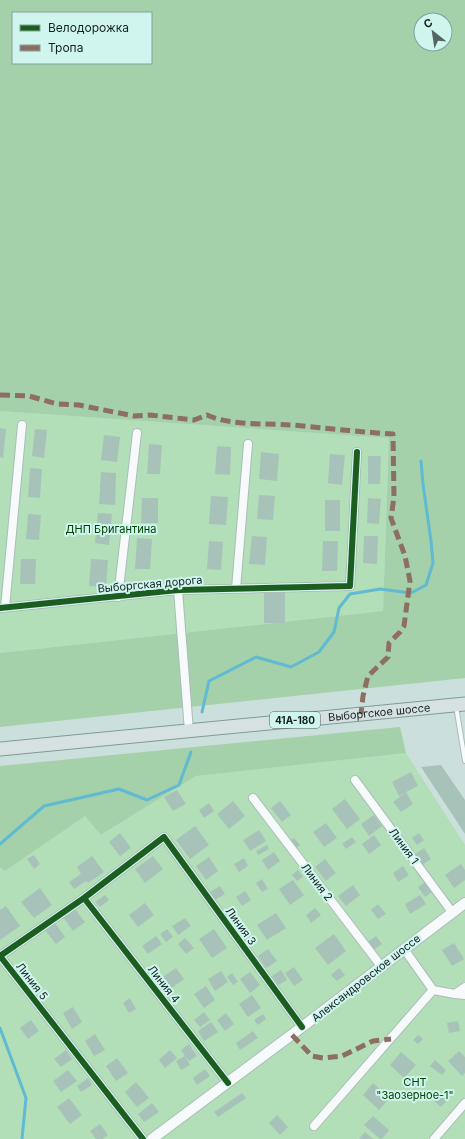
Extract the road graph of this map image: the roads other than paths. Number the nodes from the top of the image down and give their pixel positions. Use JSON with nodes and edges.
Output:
{"nodes":[{"id":1,"x":22,"y":424,"type":"dead end"},
{"id":2,"x":137,"y":433,"type":"dead end"},
{"id":3,"x":248,"y":444,"type":"dead end"},
{"id":4,"x":357,"y":452,"type":"dead end"},
{"id":5,"x":236,"y":589,"type":"junction"},
{"id":6,"x":178,"y":590,"type":"junction"},
{"id":7,"x":118,"y":597,"type":"junction"},
{"id":8,"x":3,"y":608,"type":"edge"},
{"id":9,"x":461,"y":704,"type":"edge"},
{"id":10,"x":189,"y":730,"type":"junction"},
{"id":11,"x":0,"y":749,"type":"edge"},
{"id":12,"x":465,"y":761,"type":"edge"},
{"id":13,"x":355,"y":780,"type":"dead end"},
{"id":14,"x":253,"y":798,"type":"dead end"},
{"id":15,"x":164,"y":837,"type":"joint"},
{"id":16,"x":84,"y":898,"type":"junction"},
{"id":17,"x":465,"y":903,"type":"edge"},
{"id":18,"x":452,"y":912,"type":"junction"},
{"id":19,"x":404,"y":949,"type":"junction"},
{"id":20,"x":380,"y":966,"type":"junction"},
{"id":21,"x":465,"y":987,"type":"edge"},
{"id":22,"x":433,"y":990,"type":"junction"},
{"id":23,"x":455,"y":994,"type":"junction"},
{"id":24,"x":465,"y":994,"type":"edge"},
{"id":25,"x":302,"y":1027,"type":"junction"},
{"id":26,"x":228,"y":1083,"type":"junction"},
{"id":27,"x":465,"y":1103,"type":"edge"},
{"id":28,"x":314,"y":1126,"type":"dead end"},
{"id":29,"x":143,"y":1139,"type":"edge"},
{"id":30,"x":152,"y":1139,"type":"edge"},
{"id":31,"x":434,"y":1139,"type":"edge"}],
"edges":[{"from":1,"to":8,"type":"street"},
{"from":2,"to":7,"type":"street"},
{"from":3,"to":5,"type":"street"},
{"from":4,"to":5,"type":"street","name":"Выборгская дорога"},
{"from":5,"to":6,"type":"street","name":"Выборгская дорога"},
{"from":6,"to":7,"type":"street","name":"Выборгская дорога"},
{"from":6,"to":10,"type":"street"},
{"from":7,"to":8,"type":"street","name":"Выборгская дорога"},
{"from":9,"to":10,"type":"main road","name":"Выборгское шоссе","number":"41А-180"},
{"from":9,"to":12,"type":"lane"},
{"from":10,"to":11,"type":"main road","name":"Выборгское шоссе","number":"41А-180"},
{"from":13,"to":18,"type":"street","name":"Линия 1"},
{"from":14,"to":20,"type":"street","name":"Линия 2"},
{"from":15,"to":16,"type":"street","name":"Линия 5"},
{"from":15,"to":25,"type":"street","name":"Линия 3"},
{"from":16,"to":26,"type":"street","name":"Линия 4"},
{"from":16,"to":29,"type":"street","name":"Линия 5"},
{"from":17,"to":18,"type":"street","name":"Александровское шоссе"},
{"from":18,"to":19,"type":"street","name":"Александровское шоссе"},
{"from":19,"to":20,"type":"street","name":"Александровское шоссе"},
{"from":19,"to":22,"type":"street"},
{"from":20,"to":25,"type":"street","name":"Александровское шоссе"},
{"from":21,"to":23,"type":"street"},
{"from":22,"to":23,"type":"street"},
{"from":22,"to":28,"type":"street"},
{"from":23,"to":24,"type":"street"},
{"from":25,"to":26,"type":"street","name":"Александровское шоссе"},
{"from":26,"to":30,"type":"street","name":"Александровское шоссе"},
{"from":27,"to":31,"type":"street"}]}
